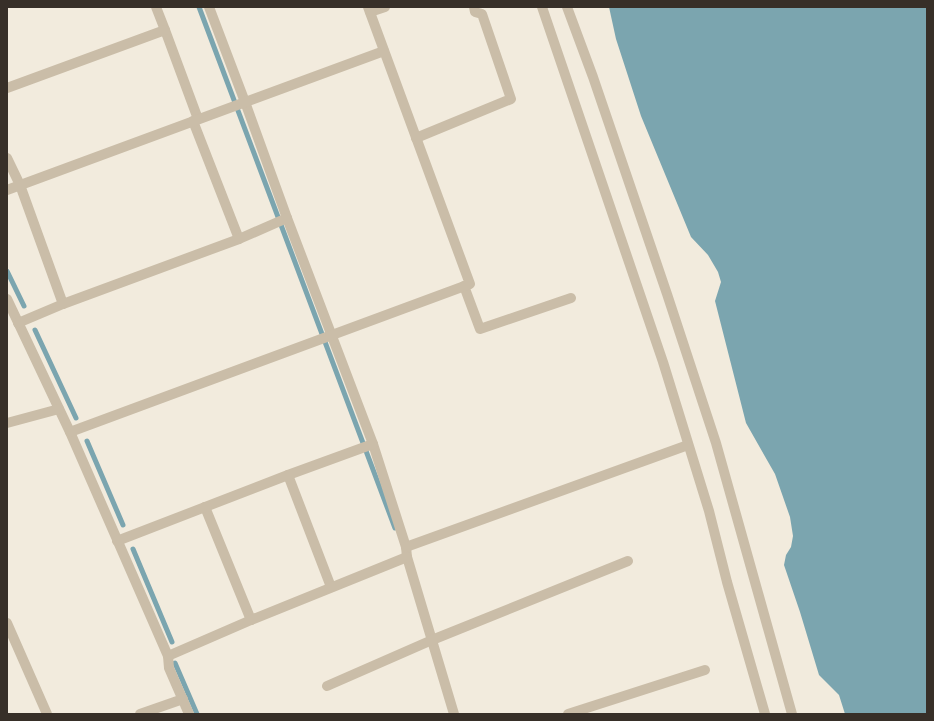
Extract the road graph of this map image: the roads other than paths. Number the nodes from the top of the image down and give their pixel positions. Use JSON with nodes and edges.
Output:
{"nodes":[{"id":1,"x":156,"y":7,"type":"edge"},
{"id":2,"x":209,"y":7,"type":"edge"},
{"id":3,"x":385,"y":7,"type":"edge"},
{"id":4,"x":474,"y":7,"type":"edge"},
{"id":5,"x":542,"y":7,"type":"edge"},
{"id":6,"x":567,"y":7,"type":"edge"},
{"id":7,"x":369,"y":10,"type":"edge"},
{"id":8,"x":165,"y":30,"type":"junction"},
{"id":9,"x":384,"y":51,"type":"junction"},
{"id":10,"x":7,"y":88,"type":"edge"},
{"id":11,"x":238,"y":104,"type":"junction"},
{"id":12,"x":196,"y":120,"type":"junction"},
{"id":13,"x":416,"y":138,"type":"junction"},
{"id":14,"x":7,"y":158,"type":"edge"},
{"id":15,"x":20,"y":185,"type":"junction"},
{"id":16,"x":7,"y":190,"type":"edge"},
{"id":17,"x":282,"y":221,"type":"junction"},
{"id":18,"x":239,"y":239,"type":"junction"},
{"id":19,"x":464,"y":286,"type":"junction"},
{"id":20,"x":571,"y":298,"type":"dead end"},
{"id":21,"x":7,"y":299,"type":"edge"},
{"id":22,"x":63,"y":304,"type":"junction"},
{"id":23,"x":18,"y":323,"type":"junction"},
{"id":24,"x":326,"y":337,"type":"junction"},
{"id":25,"x":59,"y":410,"type":"junction"},
{"id":26,"x":7,"y":423,"type":"edge"},
{"id":27,"x":70,"y":432,"type":"junction"},
{"id":28,"x":688,"y":445,"type":"junction"},
{"id":29,"x":367,"y":446,"type":"junction"},
{"id":30,"x":288,"y":475,"type":"junction"},
{"id":31,"x":205,"y":507,"type":"junction"},
{"id":32,"x":117,"y":541,"type":"junction"},
{"id":33,"x":407,"y":552,"type":"junction"},
{"id":34,"x":628,"y":561,"type":"dead end"},
{"id":35,"x":331,"y":587,"type":"junction"},
{"id":36,"x":251,"y":620,"type":"junction"},
{"id":37,"x":7,"y":623,"type":"edge"},
{"id":38,"x":432,"y":640,"type":"junction"},
{"id":39,"x":18,"y":648,"type":"junction"},
{"id":40,"x":7,"y":649,"type":"edge"},
{"id":41,"x":168,"y":656,"type":"junction"},
{"id":42,"x":705,"y":670,"type":"dead end"},
{"id":43,"x":327,"y":686,"type":"dead end"},
{"id":44,"x":183,"y":699,"type":"junction"},
{"id":45,"x":47,"y":714,"type":"edge"},
{"id":46,"x":140,"y":714,"type":"edge"},
{"id":47,"x":189,"y":714,"type":"edge"},
{"id":48,"x":454,"y":714,"type":"edge"},
{"id":49,"x":568,"y":714,"type":"edge"},
{"id":50,"x":765,"y":714,"type":"edge"},
{"id":51,"x":792,"y":714,"type":"edge"}],
"edges":[{"from":1,"to":8,"type":"street"},
{"from":2,"to":11,"type":"street"},
{"from":3,"to":7,"type":"street"},
{"from":4,"to":13,"type":"street"},
{"from":5,"to":28,"type":"street"},
{"from":6,"to":51,"type":"street"},
{"from":7,"to":9,"type":"street"},
{"from":8,"to":10,"type":"street"},
{"from":8,"to":12,"type":"street"},
{"from":9,"to":11,"type":"street"},
{"from":9,"to":13,"type":"street"},
{"from":11,"to":12,"type":"street"},
{"from":11,"to":17,"type":"street"},
{"from":12,"to":15,"type":"street"},
{"from":12,"to":18,"type":"street"},
{"from":13,"to":19,"type":"street"},
{"from":14,"to":15,"type":"street"},
{"from":15,"to":16,"type":"street"},
{"from":15,"to":22,"type":"street"},
{"from":17,"to":18,"type":"street"},
{"from":17,"to":24,"type":"street"},
{"from":18,"to":22,"type":"street"},
{"from":19,"to":20,"type":"street"},
{"from":19,"to":24,"type":"street"},
{"from":21,"to":23,"type":"street"},
{"from":22,"to":23,"type":"street"},
{"from":23,"to":25,"type":"street"},
{"from":24,"to":27,"type":"street"},
{"from":24,"to":29,"type":"street"},
{"from":25,"to":26,"type":"street"},
{"from":25,"to":27,"type":"street"},
{"from":27,"to":32,"type":"street"},
{"from":28,"to":33,"type":"street"},
{"from":28,"to":50,"type":"street"},
{"from":29,"to":30,"type":"street"},
{"from":29,"to":33,"type":"street"},
{"from":30,"to":31,"type":"street"},
{"from":30,"to":35,"type":"street"},
{"from":31,"to":32,"type":"street"},
{"from":31,"to":36,"type":"street"},
{"from":32,"to":41,"type":"street"},
{"from":33,"to":35,"type":"street"},
{"from":33,"to":38,"type":"street"},
{"from":34,"to":38,"type":"street"},
{"from":35,"to":36,"type":"street"},
{"from":36,"to":41,"type":"street"},
{"from":37,"to":39,"type":"street"},
{"from":38,"to":43,"type":"street"},
{"from":38,"to":48,"type":"street"},
{"from":39,"to":40,"type":"street"},
{"from":39,"to":45,"type":"street"},
{"from":41,"to":44,"type":"street"},
{"from":42,"to":49,"type":"street"},
{"from":44,"to":46,"type":"street"},
{"from":44,"to":47,"type":"street"}]}
